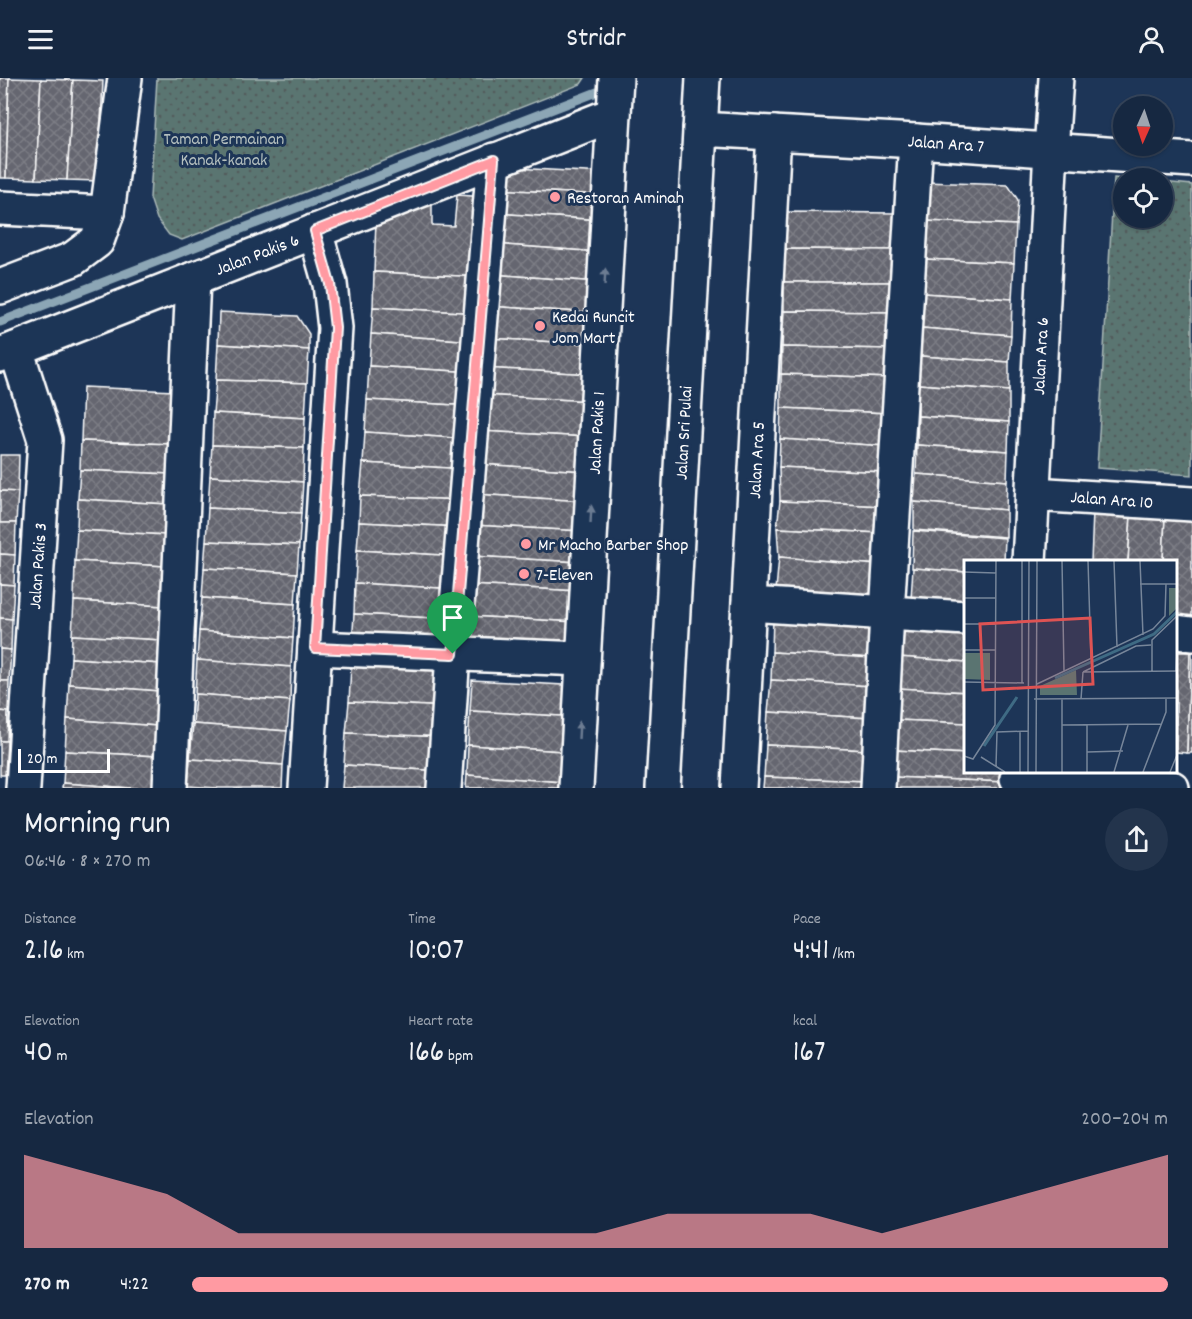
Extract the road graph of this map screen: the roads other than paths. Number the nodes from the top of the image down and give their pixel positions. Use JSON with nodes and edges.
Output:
{"nodes":[{"id":1,"x":124,"y":78,"type":"edge"},
{"id":2,"x":616,"y":78,"type":"edge"},
{"id":3,"x":703,"y":78,"type":"edge"},
{"id":4,"x":1056,"y":78,"type":"edge"},
{"id":5,"x":614,"y":114,"type":"junction"},
{"id":6,"x":700,"y":129,"type":"junction"},
{"id":7,"x":774,"y":133,"type":"junction"},
{"id":8,"x":916,"y":141,"type":"junction"},
{"id":9,"x":1051,"y":150,"type":"junction"},
{"id":10,"x":494,"y":160,"type":"junction"},
{"id":11,"x":1192,"y":160,"type":"edge"},
{"id":12,"x":0,"y":208,"type":"edge"},
{"id":13,"x":107,"y":213,"type":"junction"},
{"id":14,"x":315,"y":231,"type":"junction"},
{"id":15,"x":193,"y":279,"type":"junction"},
{"id":16,"x":0,"y":287,"type":"edge"},
{"id":17,"x":8,"y":352,"type":"edge"},
{"id":18,"x":1033,"y":494,"type":"junction"},
{"id":19,"x":1192,"y":504,"type":"edge"},
{"id":20,"x":1029,"y":560,"type":"edge"},
{"id":21,"x":749,"y":604,"type":"junction"},
{"id":22,"x":887,"y":613,"type":"junction"},
{"id":23,"x":964,"y":618,"type":"edge"},
{"id":24,"x":1177,"y":632,"type":"edge"},
{"id":25,"x":1192,"y":634,"type":"edge"},
{"id":26,"x":315,"y":648,"type":"junction"},
{"id":27,"x":453,"y":654,"type":"junction"},
{"id":28,"x":583,"y":659,"type":"junction"},
{"id":29,"x":1017,"y":779,"type":"edge"},
{"id":30,"x":23,"y":788,"type":"edge"},
{"id":31,"x":170,"y":788,"type":"edge"},
{"id":32,"x":306,"y":788,"type":"edge"},
{"id":33,"x":444,"y":788,"type":"edge"},
{"id":34,"x":576,"y":788,"type":"edge"},
{"id":35,"x":663,"y":788,"type":"edge"},
{"id":36,"x":739,"y":788,"type":"edge"},
{"id":37,"x":878,"y":788,"type":"edge"},
{"id":38,"x":1172,"y":788,"type":"edge"}],
"edges":[{"from":1,"to":13,"type":"street"},
{"from":2,"to":5,"type":"street","name":"Jalan Pakis 1"},
{"from":3,"to":6,"type":"street","name":"Jalan Sri Pulai"},
{"from":4,"to":9,"type":"street","name":"Jalan Ara 6"},
{"from":5,"to":10,"type":"street","name":"Jalan Pakis 6"},
{"from":28,"to":5,"type":"street","name":"Jalan Pakis 1","one_way":true},
{"from":6,"to":7,"type":"street","name":"Jalan Ara 7"},
{"from":6,"to":35,"type":"street","name":"Jalan Sri Pulai"},
{"from":7,"to":8,"type":"street","name":"Jalan Ara 7"},
{"from":7,"to":21,"type":"street","name":"Jalan Ara 5"},
{"from":8,"to":9,"type":"street","name":"Jalan Ara 7"},
{"from":8,"to":22,"type":"street"},
{"from":9,"to":11,"type":"street","name":"Jalan Ara 7"},
{"from":9,"to":18,"type":"street","name":"Jalan Ara 6"},
{"from":10,"to":14,"type":"street","name":"Jalan Pakis 6"},
{"from":10,"to":27,"type":"street"},
{"from":12,"to":13,"type":"street"},
{"from":13,"to":16,"type":"street"},
{"from":14,"to":15,"type":"street","name":"Jalan Pakis 6"},
{"from":14,"to":26,"type":"street"},
{"from":15,"to":17,"type":"street","name":"Jalan Pakis 6"},
{"from":15,"to":31,"type":"street"},
{"from":17,"to":30,"type":"street","name":"Jalan Pakis 3"},
{"from":18,"to":19,"type":"street","name":"Jalan Ara 10"},
{"from":18,"to":20,"type":"street","name":"Jalan Ara 6"},
{"from":21,"to":22,"type":"street"},
{"from":21,"to":36,"type":"street","name":"Jalan Ara 5"},
{"from":22,"to":23,"type":"street"},
{"from":22,"to":37,"type":"street"},
{"from":24,"to":25,"type":"street"},
{"from":26,"to":27,"type":"street"},
{"from":26,"to":32,"type":"street"},
{"from":27,"to":28,"type":"street"},
{"from":27,"to":33,"type":"street"},
{"from":34,"to":28,"type":"street","name":"Jalan Pakis 1","one_way":true},
{"from":29,"to":38,"type":"street"}]}
